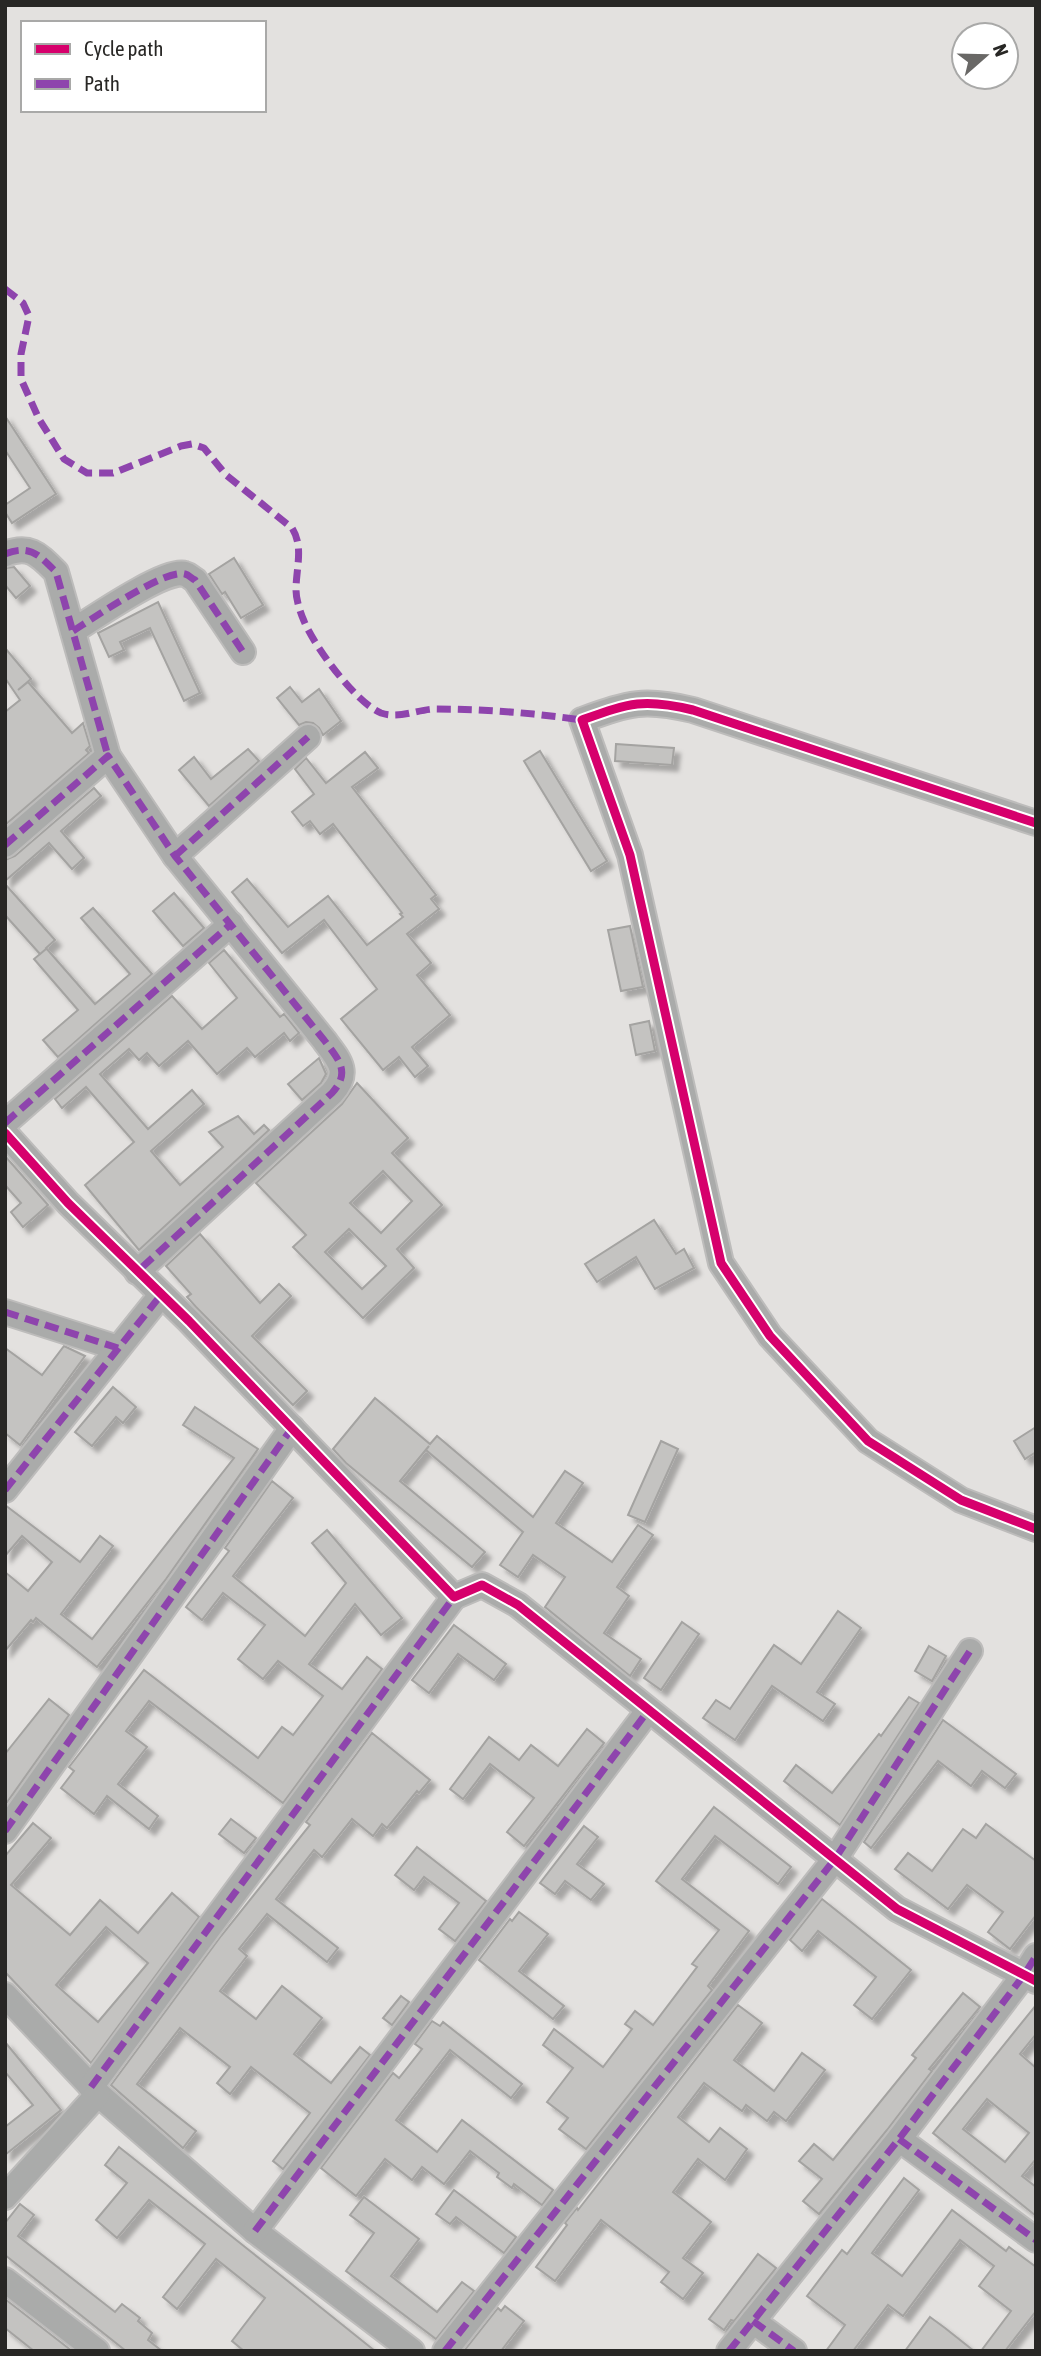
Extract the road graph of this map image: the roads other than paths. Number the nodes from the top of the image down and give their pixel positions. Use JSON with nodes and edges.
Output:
{"nodes":[{"id":1,"x":5,"y":554,"type":"edge"},
{"id":2,"x":73,"y":631,"type":"junction"},
{"id":3,"x":243,"y":652,"type":"dead end"},
{"id":4,"x":308,"y":737,"type":"dead end"},
{"id":5,"x":108,"y":756,"type":"junction"},
{"id":6,"x":1036,"y":823,"type":"edge"},
{"id":7,"x":5,"y":845,"type":"edge"},
{"id":8,"x":175,"y":856,"type":"junction"},
{"id":9,"x":231,"y":924,"type":"junction"},
{"id":10,"x":5,"y":1123,"type":"edge"},
{"id":11,"x":5,"y":1133,"type":"edge"},
{"id":12,"x":137,"y":1272,"type":"junction"},
{"id":13,"x":161,"y":1295,"type":"junction"},
{"id":14,"x":5,"y":1312,"type":"edge"},
{"id":15,"x":118,"y":1348,"type":"junction"},
{"id":16,"x":292,"y":1428,"type":"junction"},
{"id":17,"x":5,"y":1490,"type":"edge"},
{"id":18,"x":1036,"y":1529,"type":"edge"},
{"id":19,"x":453,"y":1597,"type":"junction"},
{"id":20,"x":970,"y":1651,"type":"dead end"},
{"id":21,"x":648,"y":1711,"type":"junction"},
{"id":22,"x":5,"y":1831,"type":"edge"},
{"id":23,"x":835,"y":1859,"type":"junction"},
{"id":24,"x":1032,"y":1971,"type":"edge"},
{"id":25,"x":5,"y":1995,"type":"edge"},
{"id":26,"x":94,"y":2091,"type":"junction"},
{"id":27,"x":899,"y":2139,"type":"junction"},
{"id":28,"x":5,"y":2197,"type":"edge"},
{"id":29,"x":255,"y":2231,"type":"junction"},
{"id":30,"x":1036,"y":2240,"type":"edge"},
{"id":31,"x":5,"y":2280,"type":"edge"},
{"id":32,"x":752,"y":2321,"type":"junction"},
{"id":33,"x":97,"y":2351,"type":"edge"},
{"id":34,"x":412,"y":2351,"type":"edge"},
{"id":35,"x":446,"y":2351,"type":"edge"},
{"id":36,"x":729,"y":2351,"type":"edge"},
{"id":37,"x":794,"y":2351,"type":"edge"}],
"edges":[{"from":1,"to":2,"type":"street"},
{"from":2,"to":3,"type":"street"},
{"from":2,"to":5,"type":"street"},
{"from":4,"to":8,"type":"street"},
{"from":5,"to":7,"type":"street"},
{"from":5,"to":8,"type":"street"},
{"from":6,"to":18,"type":"street"},
{"from":8,"to":9,"type":"street"},
{"from":9,"to":10,"type":"street"},
{"from":9,"to":12,"type":"street"},
{"from":11,"to":12,"type":"street"},
{"from":12,"to":13,"type":"street"},
{"from":13,"to":15,"type":"street"},
{"from":13,"to":16,"type":"street"},
{"from":14,"to":15,"type":"street"},
{"from":15,"to":17,"type":"street"},
{"from":16,"to":19,"type":"street"},
{"from":16,"to":22,"type":"street"},
{"from":19,"to":21,"type":"street"},
{"from":19,"to":26,"type":"street"},
{"from":20,"to":23,"type":"street"},
{"from":21,"to":23,"type":"street"},
{"from":21,"to":29,"type":"street"},
{"from":23,"to":24,"type":"street"},
{"from":23,"to":35,"type":"street"},
{"from":24,"to":27,"type":"street"},
{"from":25,"to":26,"type":"street"},
{"from":26,"to":28,"type":"street"},
{"from":26,"to":29,"type":"street"},
{"from":27,"to":30,"type":"street"},
{"from":27,"to":32,"type":"street"},
{"from":29,"to":34,"type":"street"},
{"from":31,"to":33,"type":"street"},
{"from":32,"to":36,"type":"street"},
{"from":32,"to":37,"type":"street"}]}
